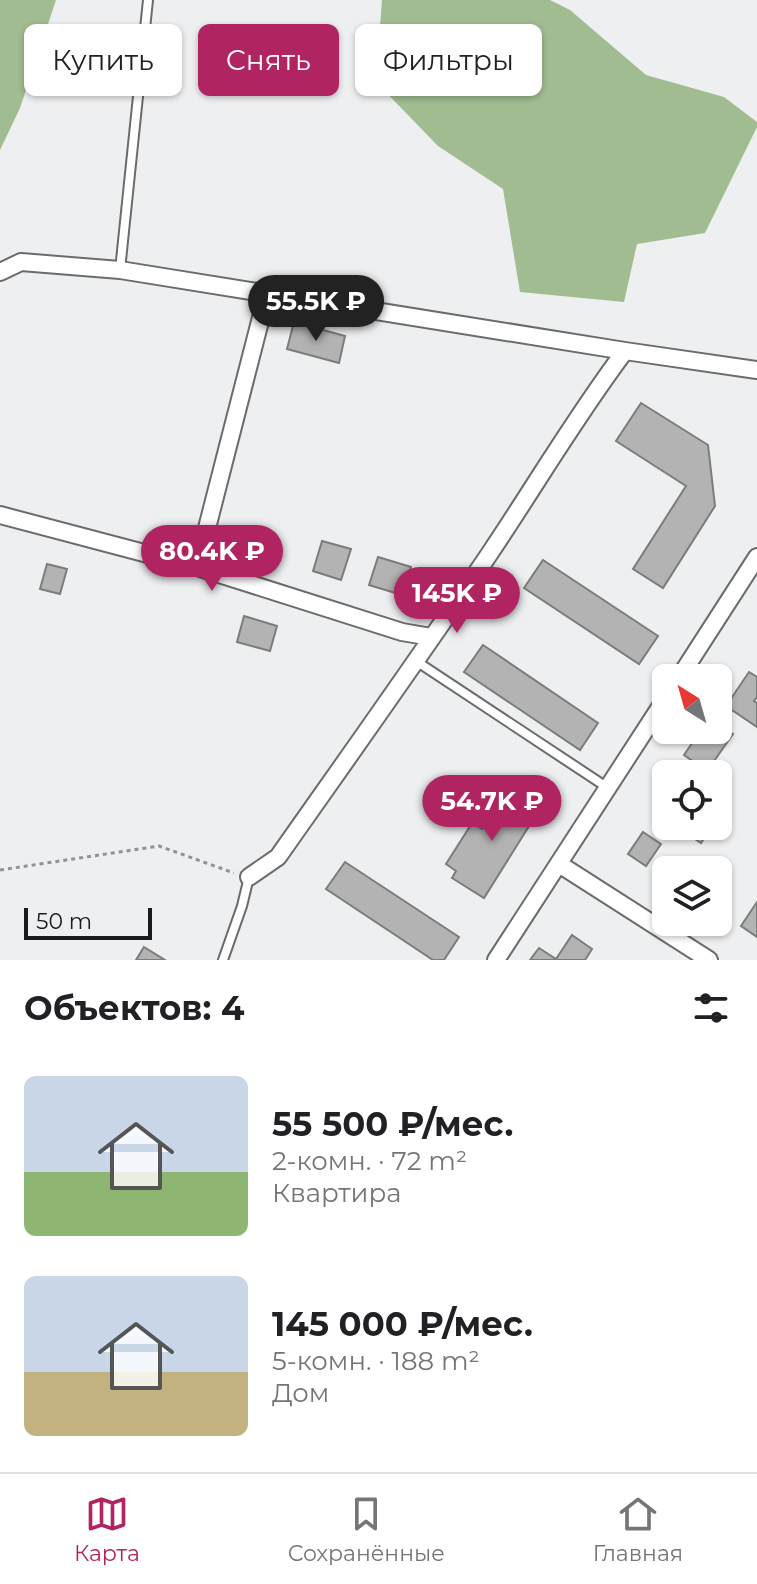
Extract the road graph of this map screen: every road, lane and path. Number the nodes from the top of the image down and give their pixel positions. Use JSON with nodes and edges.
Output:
{"nodes":[{"id":1,"x":148,"y":0,"type":"edge"},
{"id":2,"x":120,"y":270,"type":"junction"},
{"id":3,"x":0,"y":272,"type":"edge"},
{"id":4,"x":267,"y":294,"type":"junction"},
{"id":5,"x":625,"y":351,"type":"junction"},
{"id":6,"x":757,"y":370,"type":"edge"},
{"id":7,"x":0,"y":515,"type":"edge"},
{"id":8,"x":757,"y":557,"type":"edge"},
{"id":9,"x":197,"y":567,"type":"junction"},
{"id":10,"x":431,"y":637,"type":"junction"},
{"id":11,"x":416,"y":661,"type":"junction"},
{"id":12,"x":688,"y":664,"type":"edge"},
{"id":13,"x":652,"y":720,"type":"edge"},
{"id":14,"x":608,"y":788,"type":"junction"},
{"id":15,"x":559,"y":864,"type":"junction"},
{"id":16,"x":0,"y":870,"type":"edge"},
{"id":17,"x":249,"y":877,"type":"junction"},
{"id":18,"x":223,"y":960,"type":"edge"},
{"id":19,"x":496,"y":960,"type":"edge"},
{"id":20,"x":709,"y":960,"type":"edge"}],
"edges":[{"from":1,"to":2,"type":"lane"},
{"from":2,"to":3,"type":"street"},
{"from":2,"to":4,"type":"street"},
{"from":4,"to":5,"type":"street"},
{"from":4,"to":9,"type":"street"},
{"from":5,"to":6,"type":"street"},
{"from":5,"to":10,"type":"street"},
{"from":7,"to":9,"type":"street"},
{"from":8,"to":12,"type":"street"},
{"from":9,"to":10,"type":"street"},
{"from":10,"to":11,"type":"street"},
{"from":11,"to":14,"type":"lane"},
{"from":11,"to":17,"type":"street"},
{"from":13,"to":14,"type":"street"},
{"from":14,"to":15,"type":"street"},
{"from":15,"to":19,"type":"street"},
{"from":15,"to":20,"type":"street"},
{"from":16,"to":17,"type":"path"},
{"from":17,"to":18,"type":"lane"}]}
